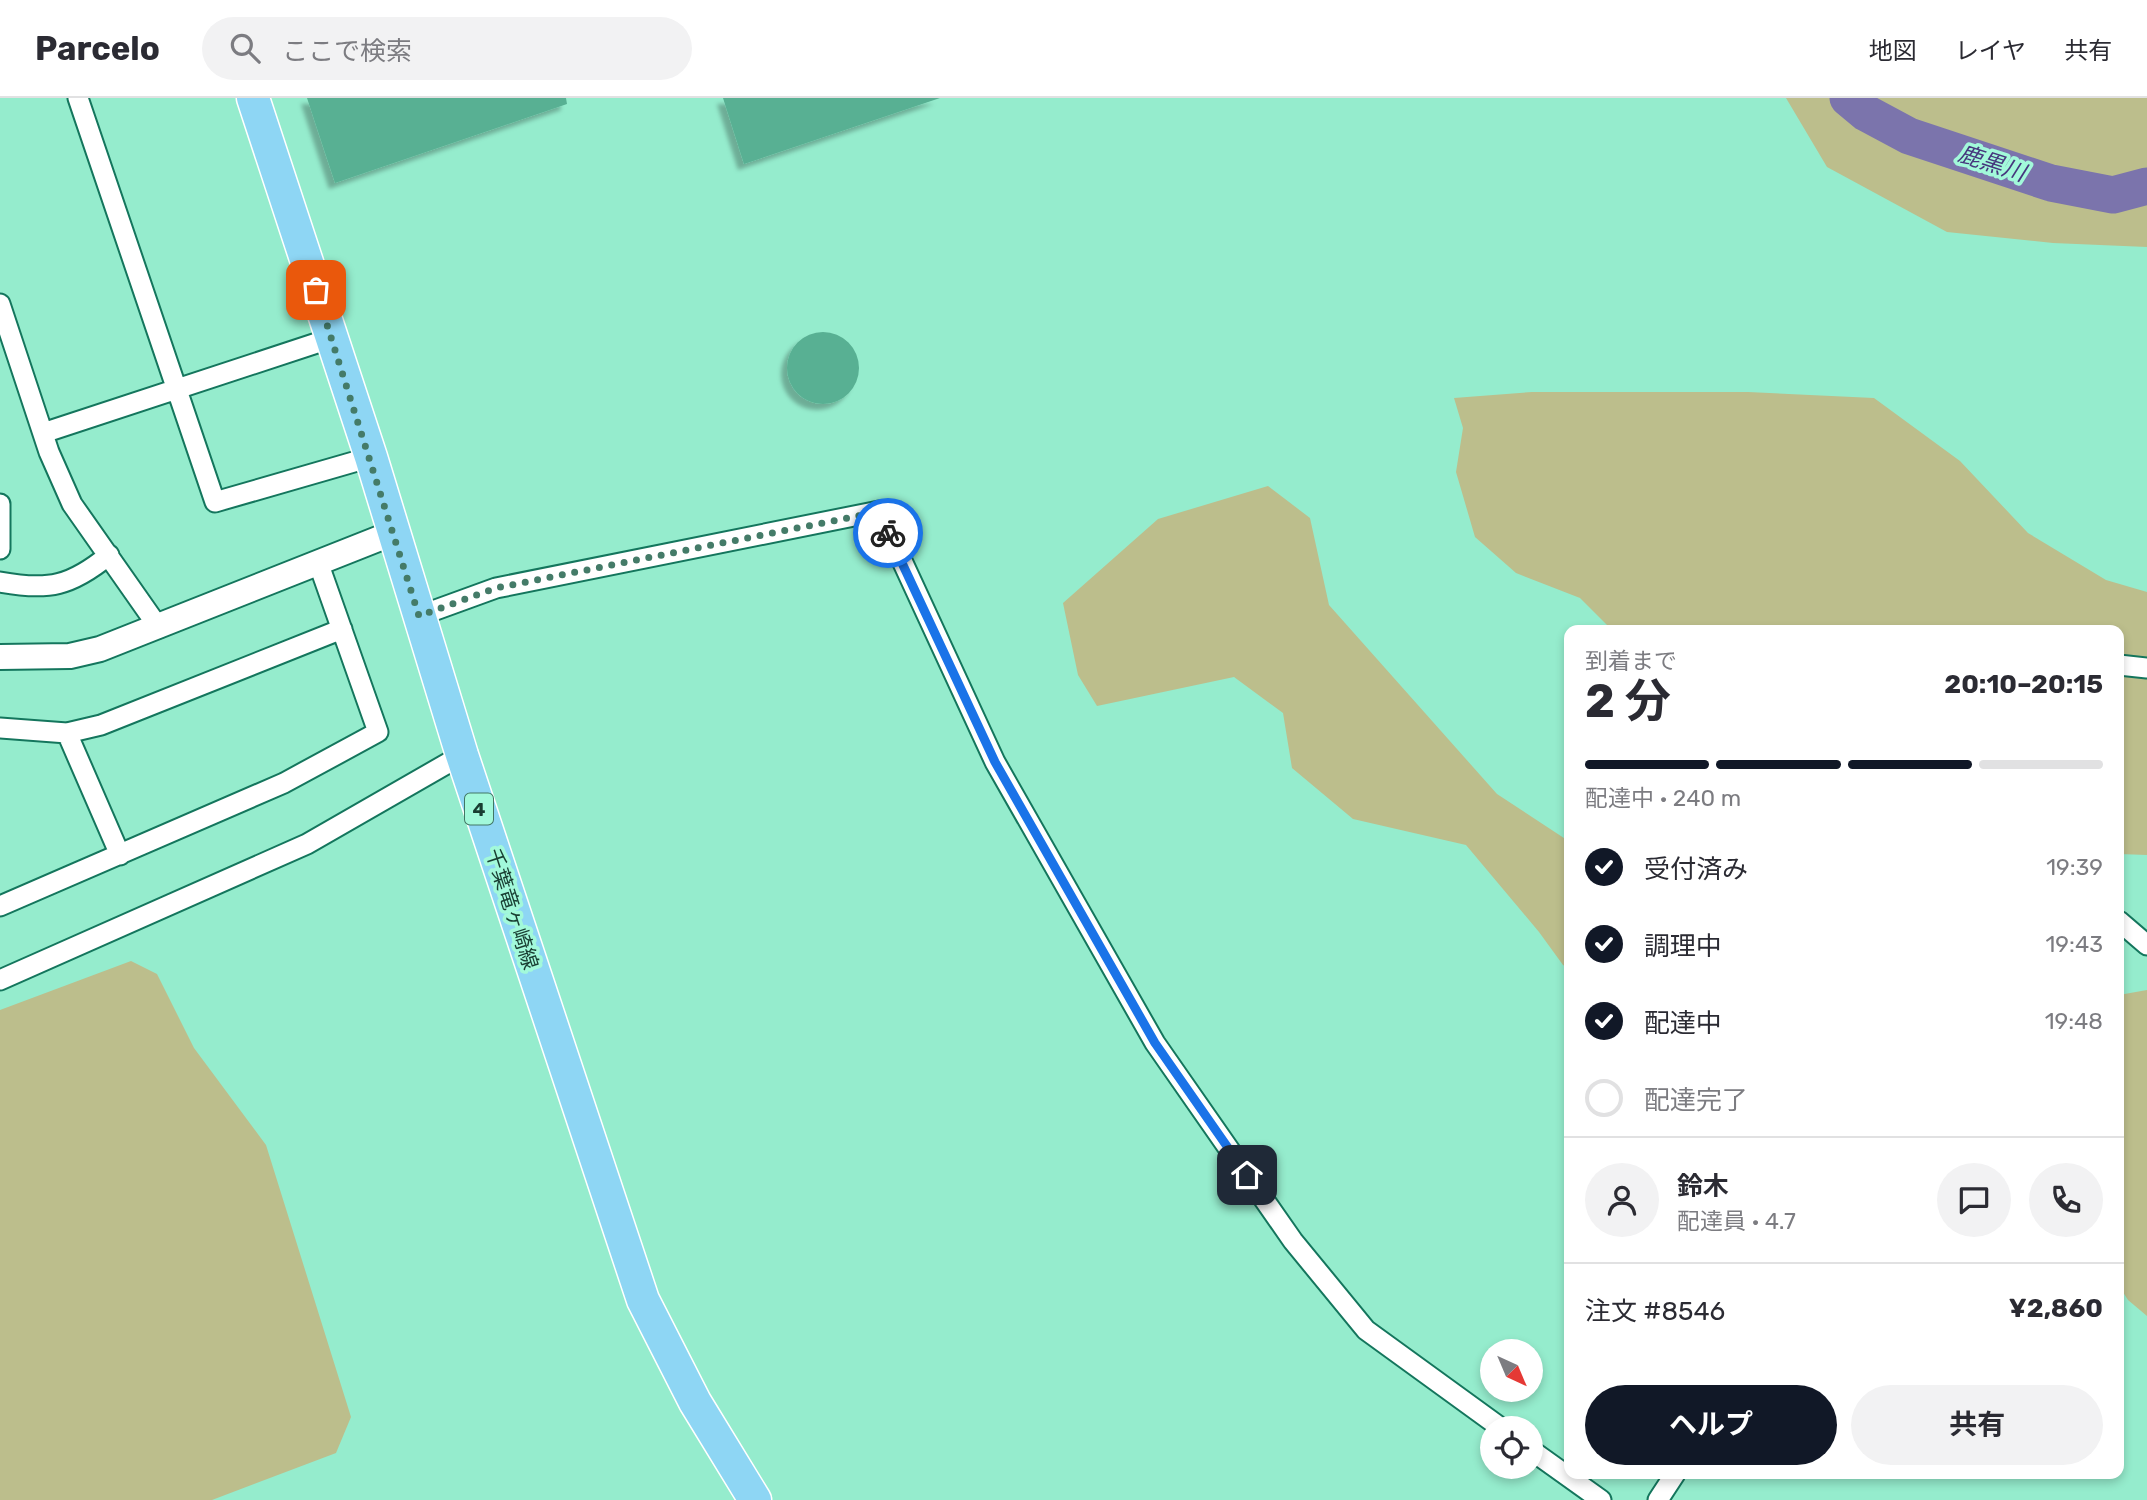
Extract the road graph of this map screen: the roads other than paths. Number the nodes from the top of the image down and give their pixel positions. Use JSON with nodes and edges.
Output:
{"nodes":[{"id":1,"x":78,"y":98,"type":"edge"},
{"id":2,"x":253,"y":98,"type":"edge"},
{"id":3,"x":0,"y":304,"type":"edge"},
{"id":4,"x":332,"y":338,"type":"junction"},
{"id":5,"x":177,"y":389,"type":"junction"},
{"id":6,"x":43,"y":433,"type":"junction"},
{"id":7,"x":371,"y":457,"type":"junction"},
{"id":8,"x":0,"y":504,"type":"edge"},
{"id":9,"x":393,"y":533,"type":"junction"},
{"id":10,"x":0,"y":549,"type":"edge"},
{"id":11,"x":109,"y":555,"type":"junction"},
{"id":12,"x":318,"y":562,"type":"junction"},
{"id":13,"x":0,"y":582,"type":"edge"},
{"id":14,"x":419,"y":616,"type":"junction"},
{"id":15,"x":159,"y":628,"type":"junction"},
{"id":16,"x":342,"y":629,"type":"junction"},
{"id":17,"x":0,"y":656,"type":"edge"},
{"id":18,"x":2124,"y":666,"type":"edge"},
{"id":19,"x":2147,"y":668,"type":"edge"},
{"id":20,"x":0,"y":728,"type":"edge"},
{"id":21,"x":67,"y":733,"type":"junction"},
{"id":22,"x":462,"y":755,"type":"junction"},
{"id":23,"x":120,"y":855,"type":"junction"},
{"id":24,"x":0,"y":906,"type":"edge"},
{"id":25,"x":2124,"y":925,"type":"edge"},
{"id":26,"x":2147,"y":945,"type":"edge"},
{"id":27,"x":0,"y":980,"type":"edge"},
{"id":28,"x":1484,"y":1416,"type":"edge"},
{"id":29,"x":1543,"y":1459,"type":"edge"},
{"id":30,"x":1564,"y":1474,"type":"edge"},
{"id":31,"x":1572,"y":1479,"type":"edge"},
{"id":32,"x":1672,"y":1479,"type":"edge"},
{"id":33,"x":755,"y":1500,"type":"edge"},
{"id":34,"x":1601,"y":1500,"type":"edge"},
{"id":35,"x":1658,"y":1500,"type":"edge"}],
"edges":[{"from":1,"to":5,"type":"street"},
{"from":2,"to":4,"type":"main road","name":"千葉竜ヶ崎線","number":"4"},
{"from":3,"to":6,"type":"street"},
{"from":4,"to":5,"type":"street"},
{"from":4,"to":7,"type":"main road","name":"千葉竜ヶ崎線","number":"4"},
{"from":5,"to":6,"type":"street"},
{"from":5,"to":7,"type":"street"},
{"from":6,"to":11,"type":"street"},
{"from":7,"to":9,"type":"main road","name":"千葉竜ヶ崎線","number":"4"},
{"from":8,"to":10,"type":"street"},
{"from":9,"to":12,"type":"street"},
{"from":9,"to":14,"type":"main road","name":"千葉竜ヶ崎線","number":"4"},
{"from":11,"to":13,"type":"street"},
{"from":11,"to":15,"type":"street"},
{"from":12,"to":15,"type":"street"},
{"from":12,"to":16,"type":"street"},
{"from":14,"to":22,"type":"main road","name":"千葉竜ヶ崎線","number":"4"},
{"from":14,"to":28,"type":"street"},
{"from":15,"to":17,"type":"street"},
{"from":16,"to":21,"type":"street"},
{"from":16,"to":23,"type":"street"},
{"from":18,"to":19,"type":"street"},
{"from":20,"to":21,"type":"street"},
{"from":21,"to":23,"type":"street"},
{"from":22,"to":27,"type":"street"},
{"from":22,"to":33,"type":"main road","name":"千葉竜ヶ崎線","number":"4"},
{"from":23,"to":24,"type":"street"},
{"from":25,"to":26,"type":"street"},
{"from":29,"to":30,"type":"street"},
{"from":31,"to":34,"type":"street"},
{"from":32,"to":35,"type":"street"}]}
